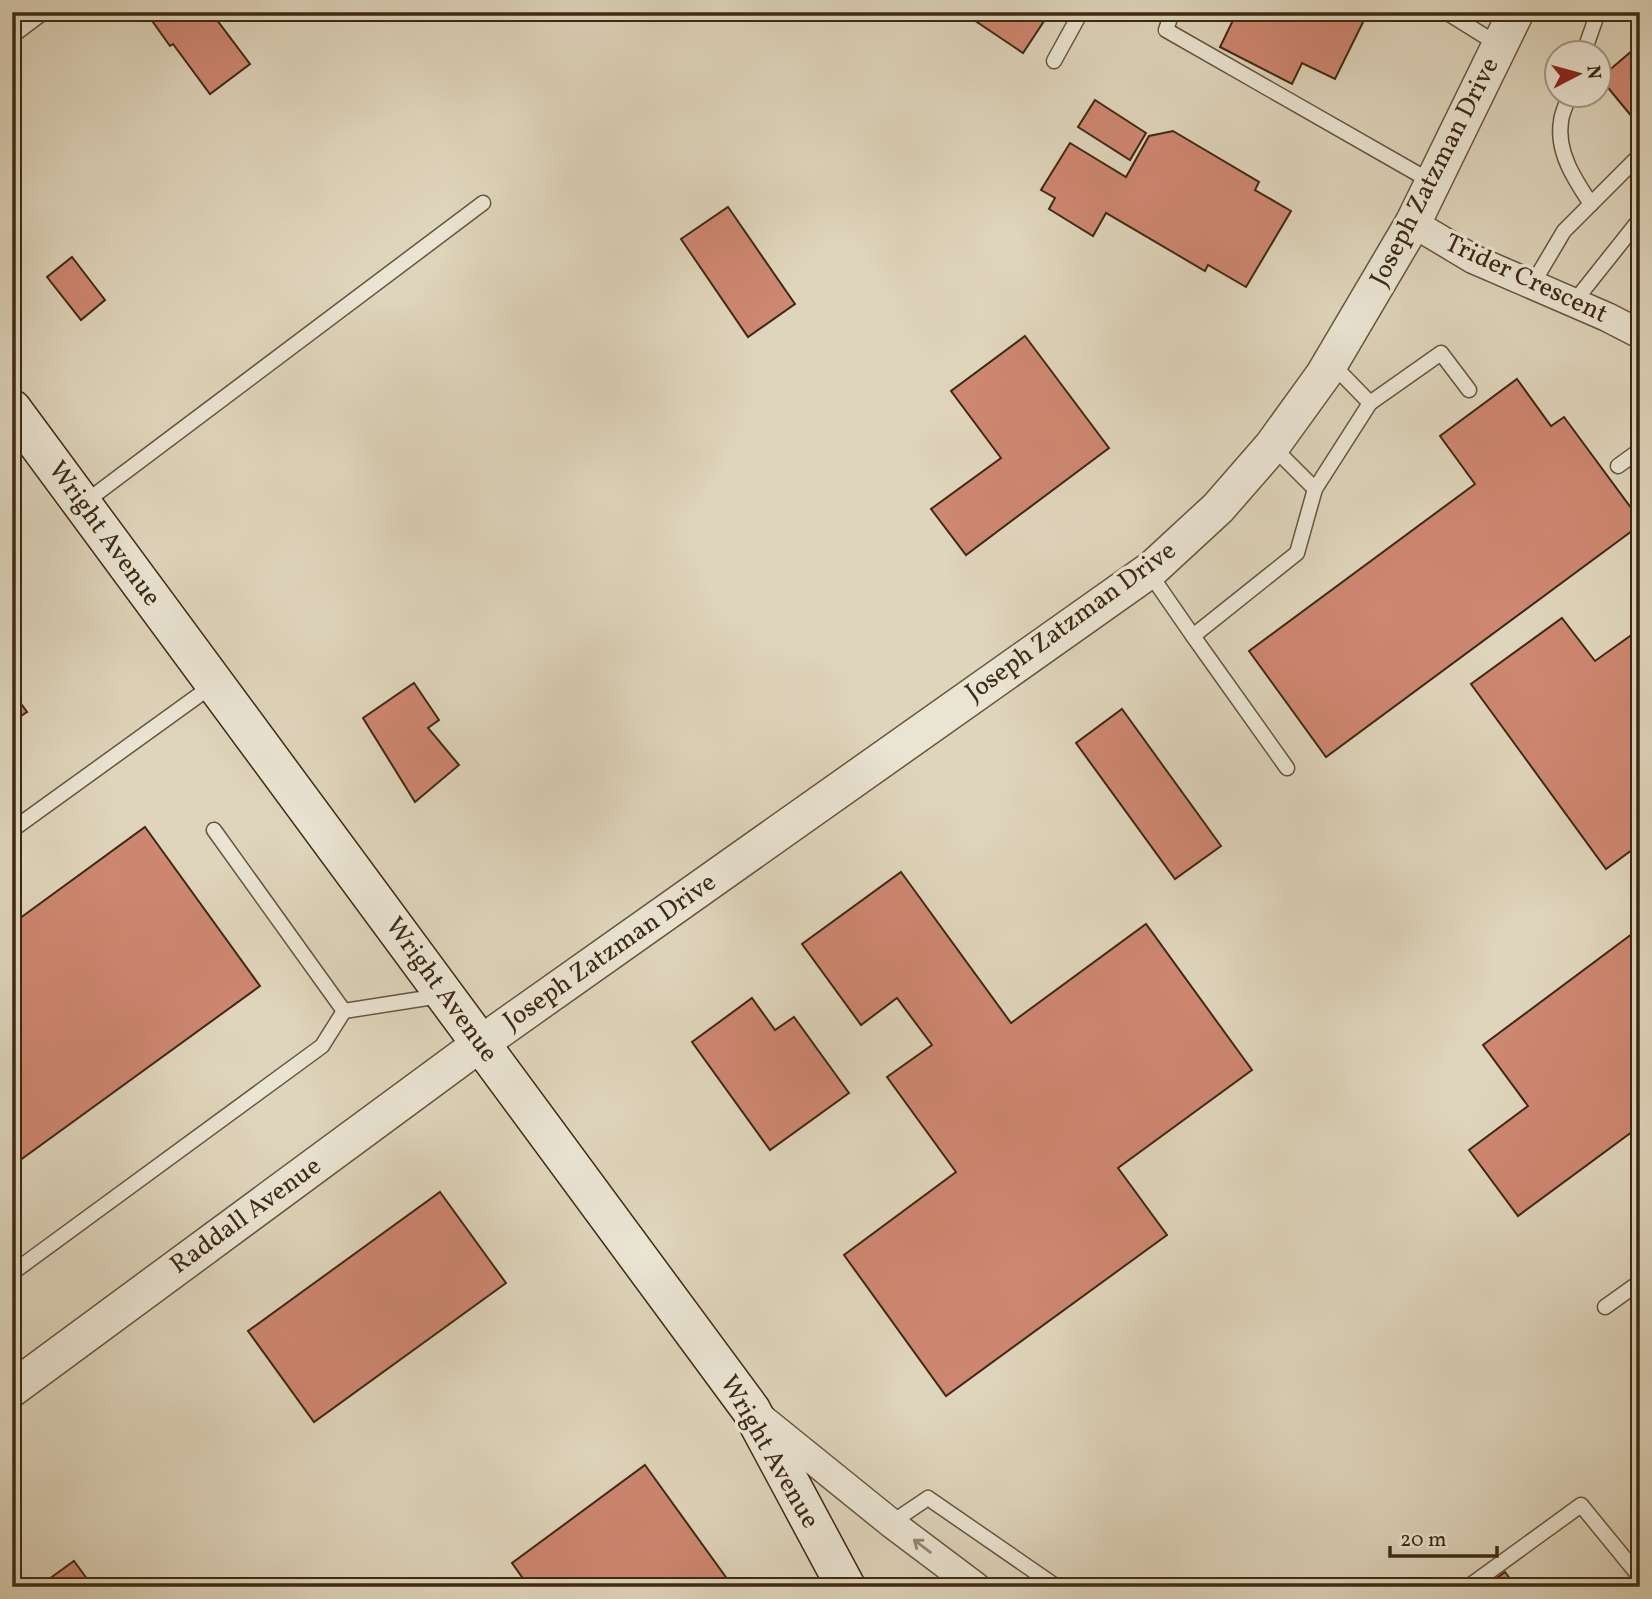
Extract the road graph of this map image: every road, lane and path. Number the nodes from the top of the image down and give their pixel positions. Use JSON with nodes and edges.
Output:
{"nodes":[{"id":1,"x":44,"y":12,"type":"edge"},
{"id":2,"x":1081,"y":12,"type":"edge"},
{"id":3,"x":1172,"y":12,"type":"edge"},
{"id":4,"x":1446,"y":12,"type":"edge"},
{"id":5,"x":1516,"y":12,"type":"edge"},
{"id":6,"x":1598,"y":12,"type":"edge"},
{"id":7,"x":12,"y":36,"type":"edge"},
{"id":8,"x":1589,"y":38,"type":"edge"},
{"id":9,"x":1500,"y":46,"type":"junction"},
{"id":10,"x":1054,"y":61,"type":"dead end"},
{"id":11,"x":1565,"y":108,"type":"edge"},
{"id":12,"x":1640,"y":155,"type":"edge"},
{"id":13,"x":1433,"y":183,"type":"junction"},
{"id":14,"x":483,"y":203,"type":"dead end"},
{"id":15,"x":1591,"y":204,"type":"junction"},
{"id":16,"x":1640,"y":219,"type":"edge"},
{"id":17,"x":1413,"y":223,"type":"junction"},
{"id":18,"x":1532,"y":285,"type":"junction"},
{"id":19,"x":1573,"y":302,"type":"junction"},
{"id":20,"x":1640,"y":334,"type":"edge"},
{"id":21,"x":1331,"y":363,"type":"junction"},
{"id":22,"x":1469,"y":390,"type":"dead end"},
{"id":23,"x":1370,"y":403,"type":"junction"},
{"id":24,"x":12,"y":409,"type":"edge"},
{"id":25,"x":1272,"y":446,"type":"junction"},
{"id":26,"x":1640,"y":450,"type":"edge"},
{"id":27,"x":1618,"y":466,"type":"dead end"},
{"id":28,"x":1315,"y":489,"type":"junction"},
{"id":29,"x":83,"y":504,"type":"junction"},
{"id":30,"x":1148,"y":571,"type":"junction"},
{"id":31,"x":1193,"y":636,"type":"junction"},
{"id":32,"x":215,"y":685,"type":"junction"},
{"id":33,"x":1287,"y":768,"type":"dead end"},
{"id":34,"x":214,"y":830,"type":"dead end"},
{"id":35,"x":12,"y":831,"type":"edge"},
{"id":36,"x":445,"y":995,"type":"junction"},
{"id":37,"x":344,"y":1011,"type":"junction"},
{"id":38,"x":480,"y":1044,"type":"junction"},
{"id":39,"x":12,"y":1273,"type":"edge"},
{"id":40,"x":1640,"y":1282,"type":"edge"},
{"id":41,"x":1605,"y":1307,"type":"dead end"},
{"id":42,"x":16,"y":1380,"type":"edge"},
{"id":43,"x":751,"y":1410,"type":"junction"},
{"id":44,"x":891,"y":1523,"type":"junction"},
{"id":45,"x":1640,"y":1577,"type":"edge"},
{"id":46,"x":846,"y":1587,"type":"edge"},
{"id":47,"x":976,"y":1587,"type":"edge"},
{"id":48,"x":1056,"y":1587,"type":"edge"},
{"id":49,"x":1468,"y":1587,"type":"edge"}],
"edges":[{"from":1,"to":7,"type":"lane"},
{"from":2,"to":10,"type":"lane"},
{"from":3,"to":13,"type":"lane"},
{"from":4,"to":9,"type":"lane"},
{"from":5,"to":9,"type":"street","name":"Joseph Zatzman Drive"},
{"from":6,"to":8,"type":"lane"},
{"from":9,"to":13,"type":"street","name":"Joseph Zatzman Drive"},
{"from":11,"to":15,"type":"lane"},
{"from":12,"to":15,"type":"lane"},
{"from":13,"to":17,"type":"street","name":"Joseph Zatzman Drive"},
{"from":14,"to":29,"type":"lane"},
{"from":15,"to":18,"type":"lane"},
{"from":16,"to":19,"type":"lane"},
{"from":17,"to":18,"type":"street","name":"Trider Crescent"},
{"from":17,"to":21,"type":"street","name":"Joseph Zatzman Drive"},
{"from":18,"to":19,"type":"street","name":"Trider Crescent"},
{"from":19,"to":20,"type":"street","name":"Trider Crescent"},
{"from":21,"to":23,"type":"lane"},
{"from":21,"to":25,"type":"street","name":"Joseph Zatzman Drive"},
{"from":22,"to":23,"type":"lane"},
{"from":23,"to":28,"type":"lane"},
{"from":24,"to":29,"type":"main road","name":"Wright Avenue"},
{"from":25,"to":28,"type":"lane"},
{"from":25,"to":30,"type":"street","name":"Joseph Zatzman Drive"},
{"from":26,"to":27,"type":"lane"},
{"from":28,"to":31,"type":"lane"},
{"from":29,"to":32,"type":"main road","name":"Wright Avenue"},
{"from":30,"to":31,"type":"lane"},
{"from":30,"to":38,"type":"street","name":"Joseph Zatzman Drive"},
{"from":31,"to":33,"type":"lane"},
{"from":32,"to":35,"type":"lane"},
{"from":32,"to":36,"type":"main road","name":"Wright Avenue"},
{"from":34,"to":37,"type":"lane"},
{"from":36,"to":37,"type":"lane"},
{"from":36,"to":38,"type":"main road","name":"Wright Avenue"},
{"from":37,"to":39,"type":"lane"},
{"from":38,"to":42,"type":"street","name":"Raddall Avenue"},
{"from":38,"to":43,"type":"main road","name":"Wright Avenue"},
{"from":40,"to":41,"type":"lane"},
{"from":43,"to":44,"type":"street"},
{"from":43,"to":46,"type":"main road","name":"Wright Avenue"},
{"from":47,"to":44,"type":"street","one_way":true},
{"from":44,"to":48,"type":"lane"},
{"from":45,"to":49,"type":"lane"}]}
